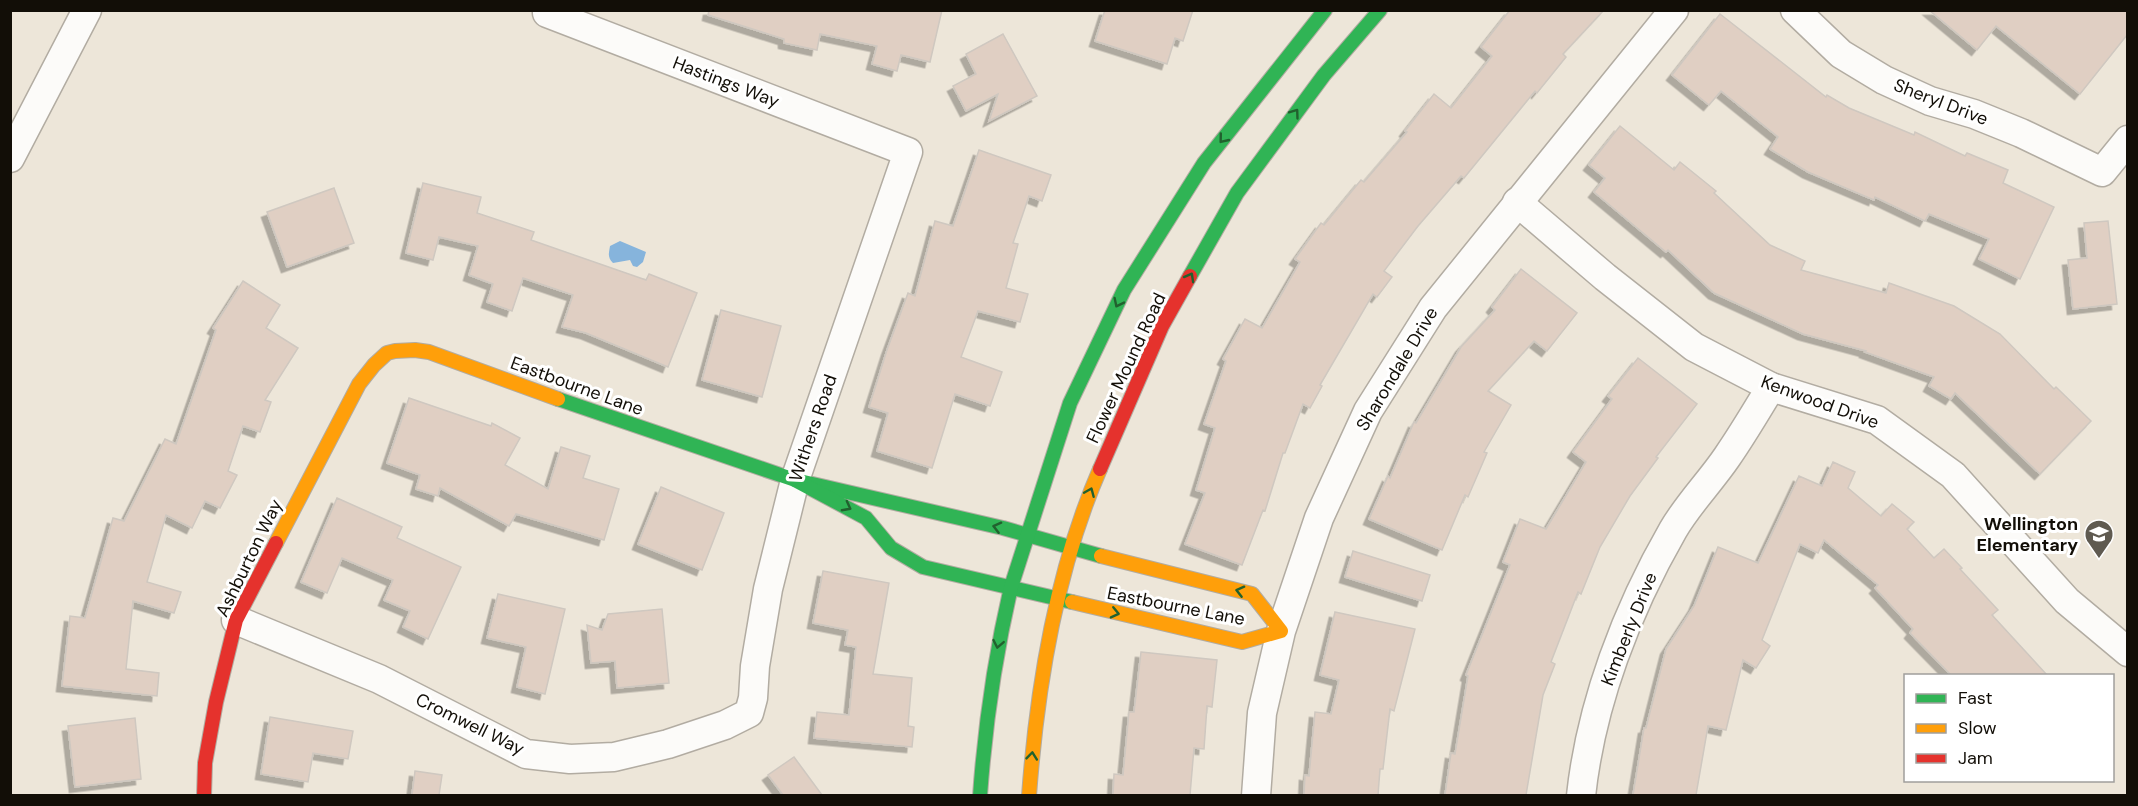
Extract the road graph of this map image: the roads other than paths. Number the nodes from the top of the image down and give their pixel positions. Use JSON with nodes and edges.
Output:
{"nodes":[{"id":1,"x":87,"y":10,"type":"edge"},
{"id":2,"x":548,"y":10,"type":"edge"},
{"id":3,"x":1325,"y":10,"type":"edge"},
{"id":4,"x":1380,"y":10,"type":"edge"},
{"id":5,"x":1674,"y":10,"type":"edge"},
{"id":6,"x":1795,"y":10,"type":"edge"},
{"id":7,"x":2127,"y":140,"type":"edge"},
{"id":8,"x":908,"y":152,"type":"joint"},
{"id":9,"x":10,"y":158,"type":"edge"},
{"id":10,"x":1517,"y":202,"type":"junction"},
{"id":11,"x":359,"y":384,"type":"joint"},
{"id":12,"x":1771,"y":387,"type":"junction"},
{"id":13,"x":795,"y":480,"type":"junction"},
{"id":14,"x":1028,"y":535,"type":"junction"},
{"id":15,"x":1074,"y":548,"type":"junction"},
{"id":16,"x":1011,"y":587,"type":"junction"},
{"id":17,"x":1058,"y":599,"type":"junction"},
{"id":18,"x":236,"y":620,"type":"junction"},
{"id":19,"x":1281,"y":631,"type":"junction"},
{"id":20,"x":2127,"y":652,"type":"edge"},
{"id":21,"x":749,"y":713,"type":"joint"},
{"id":22,"x":204,"y":795,"type":"edge"},
{"id":23,"x":980,"y":795,"type":"edge"},
{"id":24,"x":1029,"y":795,"type":"edge"},
{"id":25,"x":1256,"y":795,"type":"edge"},
{"id":26,"x":1581,"y":795,"type":"edge"}],
"edges":[{"from":1,"to":9,"type":"street"},
{"from":2,"to":8,"type":"street","name":"Hastings Way"},
{"from":3,"to":14,"type":"street","name":"Flower Mound Road","one_way":true},
{"from":15,"to":4,"type":"street","name":"Flower Mound Road","one_way":true},
{"from":5,"to":10,"type":"street","name":"Sharondale Drive"},
{"from":6,"to":7,"type":"street","name":"Sheryl Drive"},
{"from":8,"to":13,"type":"street","name":"Withers Road"},
{"from":10,"to":12,"type":"street","name":"Kenwood Drive"},
{"from":10,"to":19,"type":"street","name":"Sharondale Drive"},
{"from":11,"to":13,"type":"street","name":"Eastbourne Lane"},
{"from":11,"to":18,"type":"street","name":"Ashburton Way"},
{"from":12,"to":20,"type":"street","name":"Kenwood Drive"},
{"from":12,"to":26,"type":"street","name":"Kimberly Drive"},
{"from":14,"to":13,"type":"street","name":"Eastbourne Lane","one_way":true},
{"from":13,"to":16,"type":"street","name":"Eastbourne Lane","one_way":true},
{"from":13,"to":21,"type":"street","name":"Withers Road"},
{"from":14,"to":15,"type":"street","name":"Eastbourne Lane"},
{"from":14,"to":16,"type":"street","name":"Flower Mound Road"},
{"from":15,"to":17,"type":"street","name":"Flower Mound Road"},
{"from":19,"to":15,"type":"street","name":"Eastbourne Lane","one_way":true},
{"from":16,"to":17,"type":"street","name":"Eastbourne Lane"},
{"from":16,"to":23,"type":"street","name":"Flower Mound Road","one_way":true},
{"from":17,"to":19,"type":"street","name":"Eastbourne Lane","one_way":true},
{"from":24,"to":17,"type":"street","name":"Flower Mound Road","one_way":true},
{"from":18,"to":21,"type":"street","name":"Cromwell Way"},
{"from":18,"to":22,"type":"street","name":"Ashburton Way"},
{"from":19,"to":25,"type":"street","name":"Sharondale Drive"}]}
